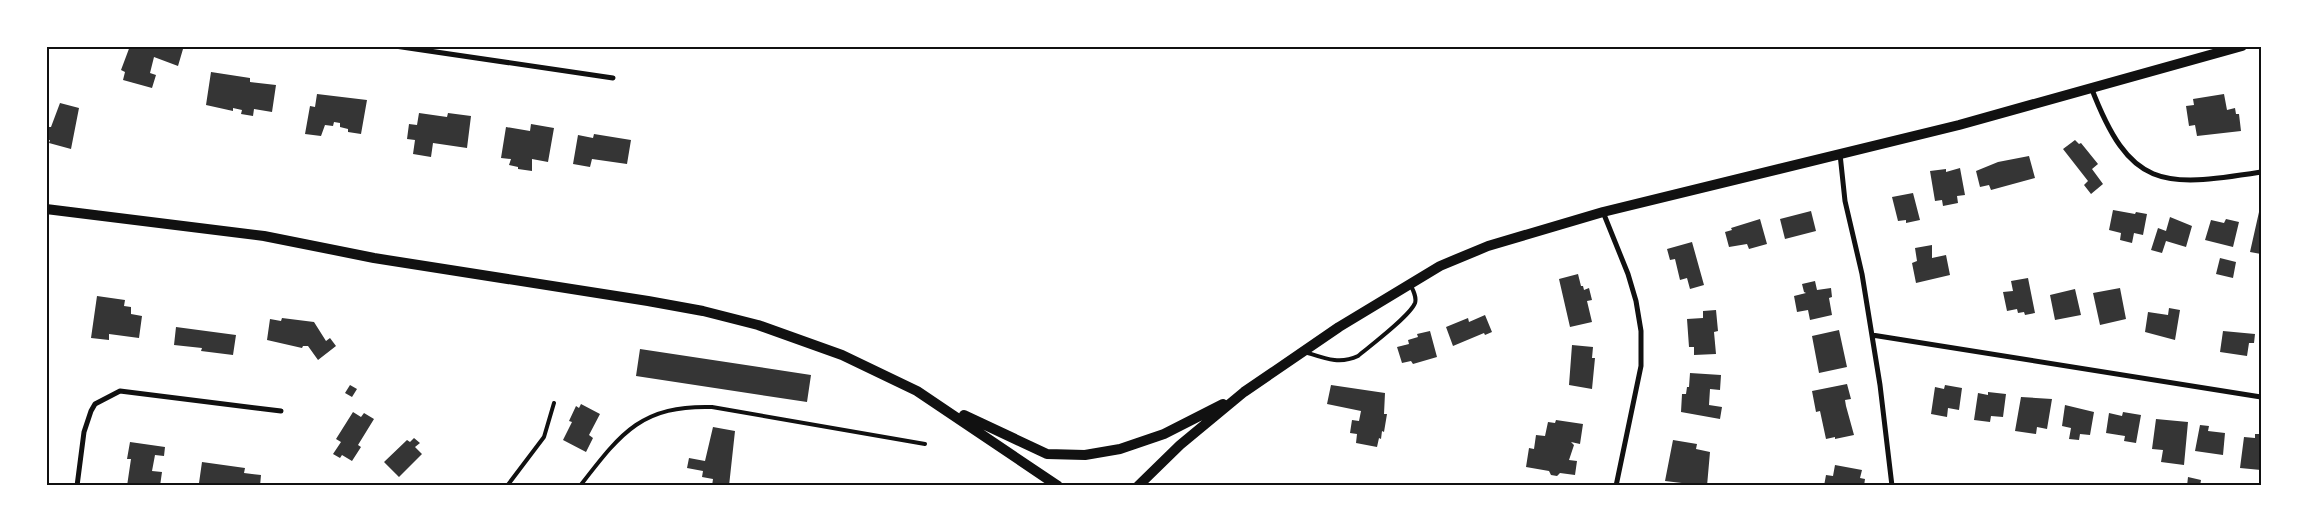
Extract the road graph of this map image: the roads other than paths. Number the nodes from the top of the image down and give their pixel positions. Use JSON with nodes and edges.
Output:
{"nodes":[{"id":1,"x":395,"y":46,"type":"edge"},
{"id":2,"x":2242,"y":46,"type":"edge"},
{"id":3,"x":411,"y":48,"type":"edge"},
{"id":4,"x":614,"y":78,"type":"dead end"},
{"id":5,"x":2090,"y":87,"type":"junction"},
{"id":6,"x":1840,"y":154,"type":"junction"},
{"id":7,"x":2261,"y":172,"type":"edge"},
{"id":8,"x":46,"y":209,"type":"edge"},
{"id":9,"x":1603,"y":212,"type":"junction"},
{"id":10,"x":1410,"y":282,"type":"junction"},
{"id":11,"x":1872,"y":335,"type":"junction"},
{"id":12,"x":1303,"y":351,"type":"junction"},
{"id":13,"x":1244,"y":392,"type":"junction"},
{"id":14,"x":2261,"y":397,"type":"edge"},
{"id":15,"x":554,"y":403,"type":"dead end"},
{"id":16,"x":938,"y":403,"type":"junction"},
{"id":17,"x":282,"y":411,"type":"dead end"},
{"id":18,"x":925,"y":444,"type":"dead end"},
{"id":19,"x":77,"y":486,"type":"edge"},
{"id":20,"x":507,"y":486,"type":"edge"},
{"id":21,"x":580,"y":486,"type":"edge"},
{"id":22,"x":1058,"y":486,"type":"edge"},
{"id":23,"x":1138,"y":486,"type":"edge"},
{"id":24,"x":1616,"y":486,"type":"edge"},
{"id":25,"x":1892,"y":486,"type":"edge"}],
"edges":[{"from":1,"to":3,"type":"street"},
{"from":2,"to":5,"type":"main road"},
{"from":3,"to":4,"type":"street"},
{"from":5,"to":6,"type":"main road"},
{"from":5,"to":7,"type":"street"},
{"from":6,"to":9,"type":"main road"},
{"from":6,"to":11,"type":"street"},
{"from":8,"to":16,"type":"main road"},
{"from":9,"to":10,"type":"main road"},
{"from":9,"to":24,"type":"street"},
{"from":10,"to":12,"type":"main road"},
{"from":10,"to":12,"type":"lane"},
{"from":11,"to":14,"type":"street"},
{"from":11,"to":25,"type":"street"},
{"from":12,"to":13,"type":"main road"},
{"from":13,"to":16,"type":"main road"},
{"from":13,"to":23,"type":"main road"},
{"from":15,"to":20,"type":"lane"},
{"from":16,"to":22,"type":"main road"},
{"from":17,"to":19,"type":"street"},
{"from":18,"to":21,"type":"lane"}]}
